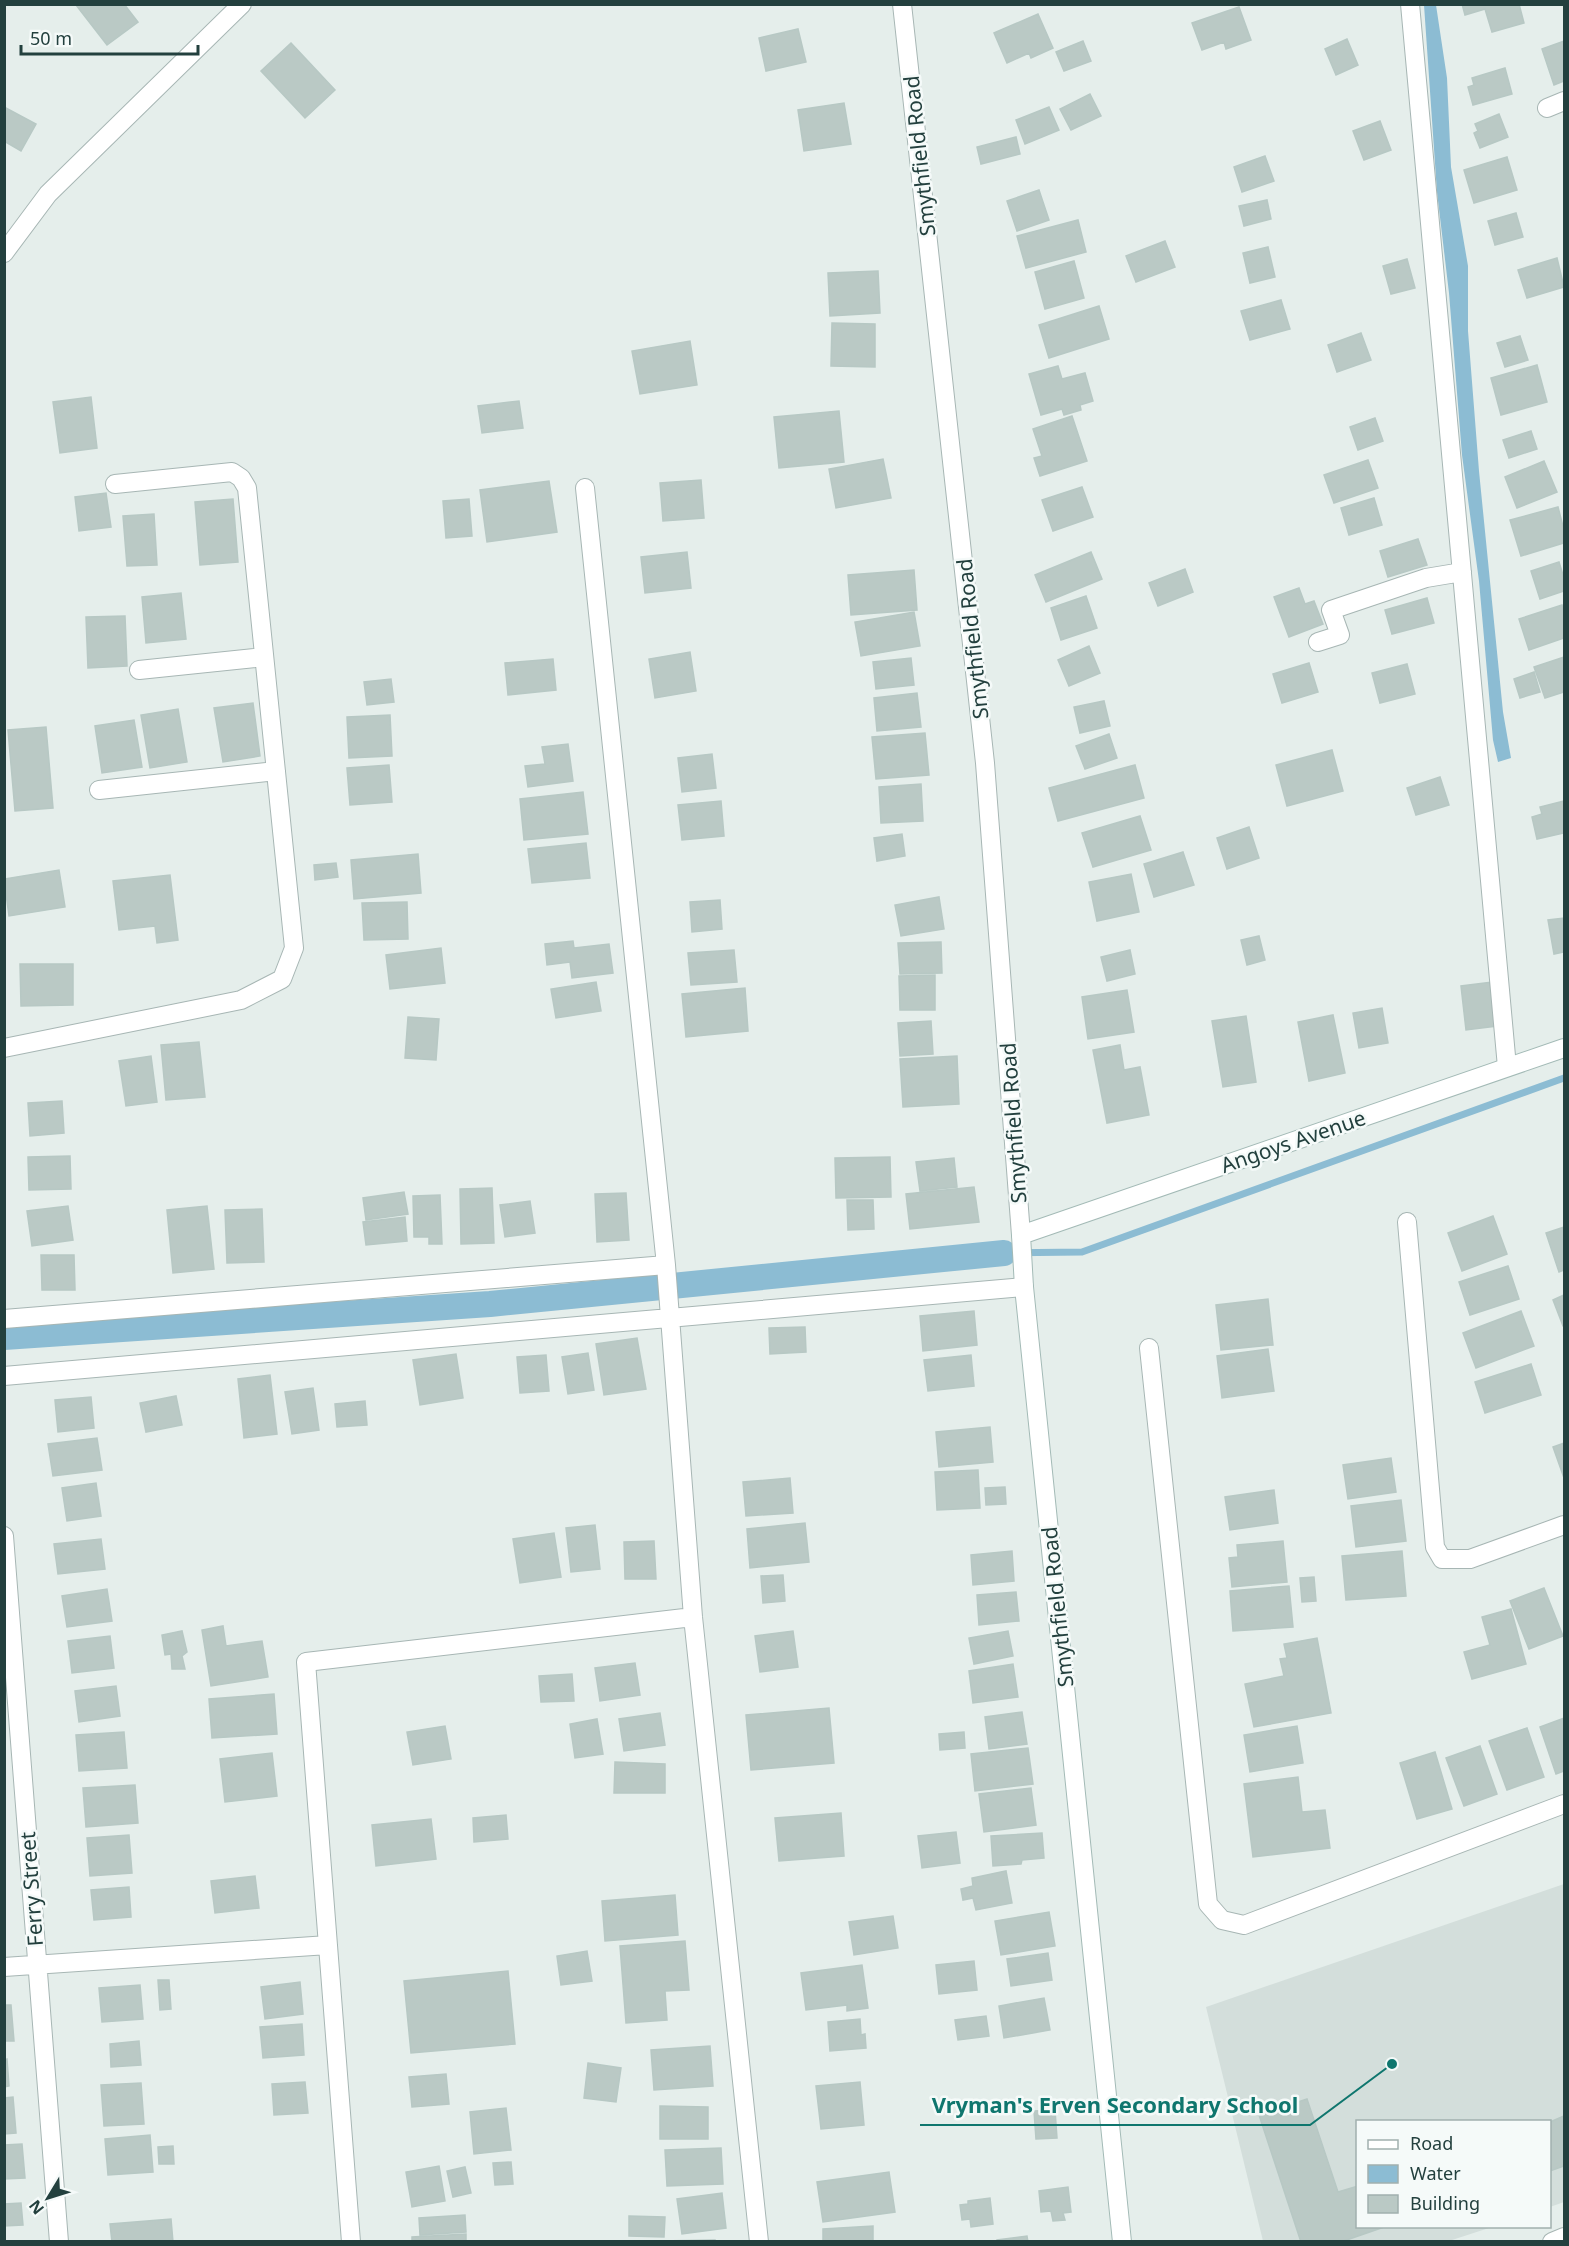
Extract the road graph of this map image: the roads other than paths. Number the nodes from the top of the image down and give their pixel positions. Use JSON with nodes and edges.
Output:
{"nodes":[{"id":1,"x":242,"y":4,"type":"edge"},
{"id":2,"x":902,"y":4,"type":"edge"},
{"id":3,"x":1410,"y":4,"type":"edge"},
{"id":4,"x":1564,"y":101,"type":"edge"},
{"id":5,"x":1547,"y":108,"type":"dead end"},
{"id":6,"x":4,"y":253,"type":"edge"},
{"id":7,"x":115,"y":484,"type":"dead end"},
{"id":8,"x":585,"y":488,"type":"dead end"},
{"id":9,"x":1462,"y":572,"type":"junction"},
{"id":10,"x":1318,"y":642,"type":"dead end"},
{"id":11,"x":264,"y":657,"type":"junction"},
{"id":12,"x":139,"y":670,"type":"dead end"},
{"id":13,"x":276,"y":771,"type":"junction"},
{"id":14,"x":99,"y":790,"type":"dead end"},
{"id":15,"x":4,"y":1048,"type":"edge"},
{"id":16,"x":1564,"y":1048,"type":"edge"},
{"id":17,"x":1507,"y":1067,"type":"junction"},
{"id":18,"x":1407,"y":1222,"type":"dead end"},
{"id":19,"x":1022,"y":1235,"type":"junction"},
{"id":20,"x":666,"y":1265,"type":"junction"},
{"id":21,"x":1023,"y":1287,"type":"junction"},
{"id":22,"x":668,"y":1318,"type":"junction"},
{"id":23,"x":4,"y":1319,"type":"edge"},
{"id":24,"x":1149,"y":1348,"type":"dead end"},
{"id":25,"x":4,"y":1376,"type":"edge"},
{"id":26,"x":1564,"y":1525,"type":"edge"},
{"id":27,"x":4,"y":1536,"type":"edge"},
{"id":28,"x":693,"y":1617,"type":"junction"},
{"id":29,"x":1564,"y":1804,"type":"edge"},
{"id":30,"x":328,"y":1945,"type":"junction"},
{"id":31,"x":36,"y":1963,"type":"junction"},
{"id":32,"x":4,"y":1967,"type":"edge"},
{"id":33,"x":1564,"y":2238,"type":"edge"},
{"id":34,"x":59,"y":2241,"type":"edge"},
{"id":35,"x":351,"y":2241,"type":"edge"},
{"id":36,"x":759,"y":2241,"type":"edge"},
{"id":37,"x":1122,"y":2241,"type":"edge"},
{"id":38,"x":1552,"y":2241,"type":"edge"}],
"edges":[{"from":1,"to":6,"type":"street"},
{"from":2,"to":19,"type":"street","name":"Smythfield Road"},
{"from":3,"to":9,"type":"street"},
{"from":4,"to":5,"type":"street"},
{"from":7,"to":11,"type":"street"},
{"from":8,"to":20,"type":"street"},
{"from":9,"to":10,"type":"street"},
{"from":9,"to":17,"type":"street"},
{"from":11,"to":12,"type":"street"},
{"from":11,"to":13,"type":"street"},
{"from":13,"to":14,"type":"street"},
{"from":13,"to":15,"type":"street"},
{"from":16,"to":17,"type":"street","name":"Angoys Avenue"},
{"from":17,"to":19,"type":"street","name":"Angoys Avenue"},
{"from":18,"to":26,"type":"street"},
{"from":19,"to":21,"type":"street","name":"Smythfield Road"},
{"from":20,"to":22,"type":"street"},
{"from":20,"to":23,"type":"street"},
{"from":21,"to":22,"type":"street"},
{"from":21,"to":37,"type":"street","name":"Smythfield Road"},
{"from":22,"to":25,"type":"street"},
{"from":22,"to":28,"type":"street"},
{"from":24,"to":29,"type":"street"},
{"from":27,"to":31,"type":"street","name":"Ferry Street"},
{"from":28,"to":30,"type":"street"},
{"from":28,"to":36,"type":"street"},
{"from":30,"to":31,"type":"street"},
{"from":30,"to":35,"type":"street"},
{"from":31,"to":32,"type":"street"},
{"from":31,"to":34,"type":"street","name":"Ferry Street"},
{"from":33,"to":38,"type":"street"}]}
